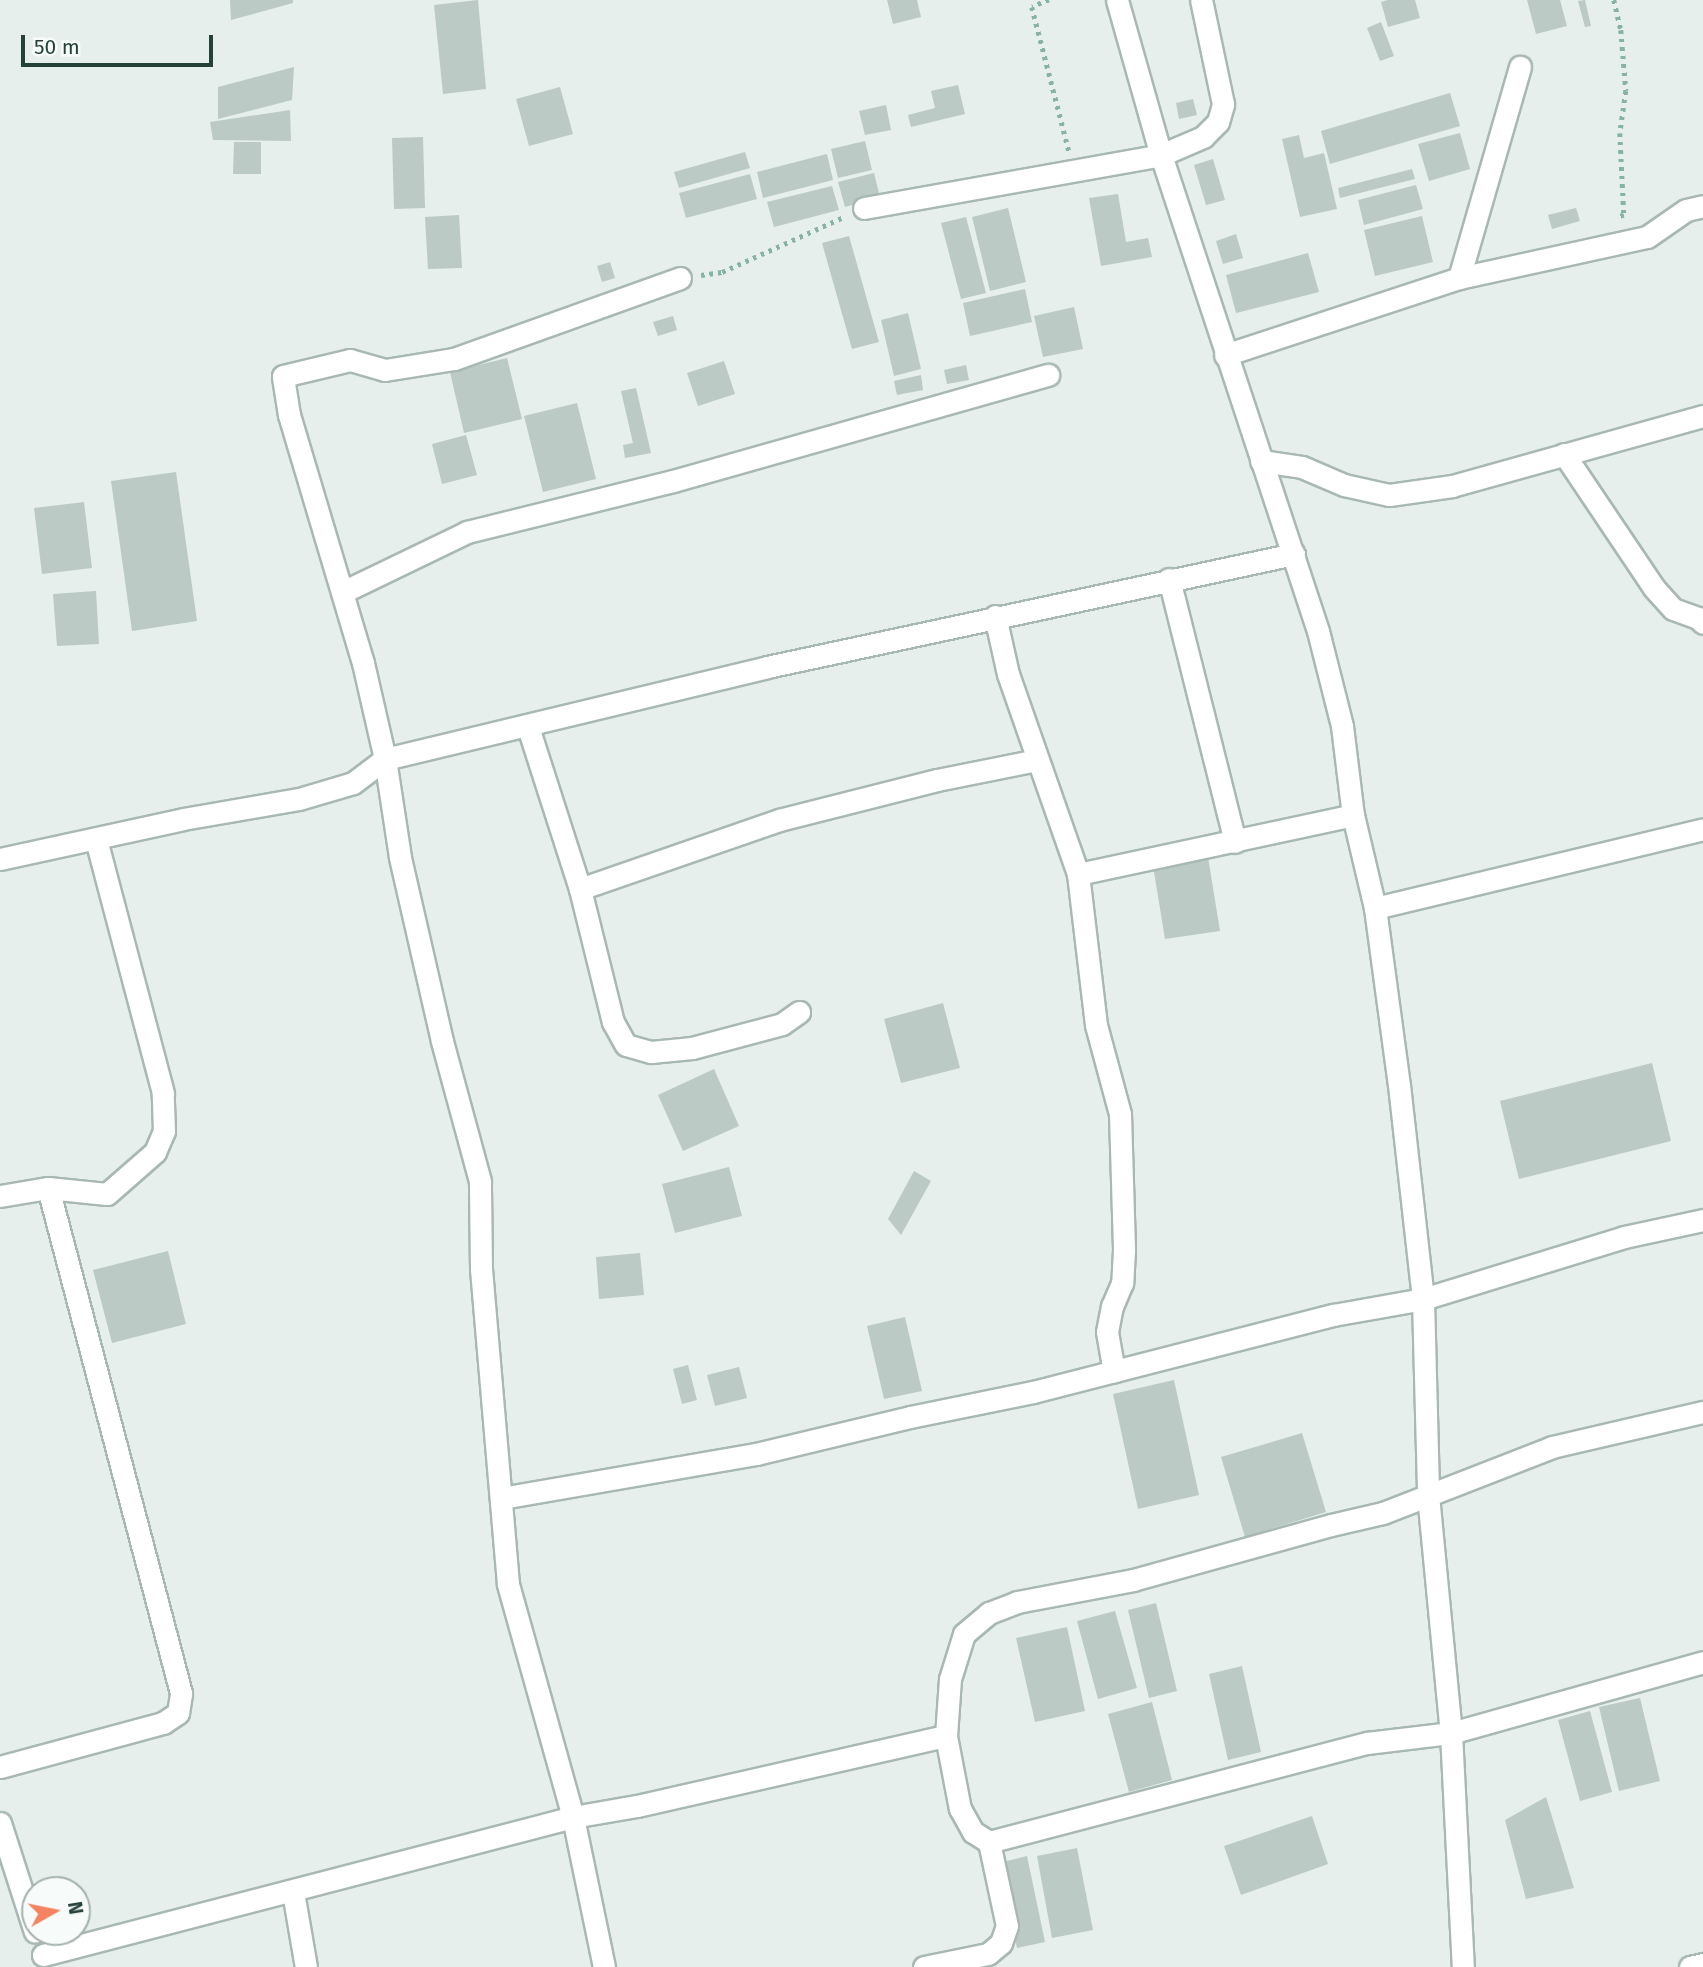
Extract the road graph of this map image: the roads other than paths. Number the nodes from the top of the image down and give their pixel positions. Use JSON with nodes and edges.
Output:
{"nodes":[{"id":1,"x":1117,"y":0,"type":"edge"},
{"id":2,"x":1201,"y":0,"type":"edge"},
{"id":3,"x":1520,"y":67,"type":"dead end"},
{"id":4,"x":1161,"y":155,"type":"junction"},
{"id":5,"x":1703,"y":206,"type":"edge"},
{"id":6,"x":864,"y":208,"type":"road end"},
{"id":7,"x":680,"y":278,"type":"road end"},
{"id":8,"x":1459,"y":278,"type":"junction"},
{"id":9,"x":1225,"y":355,"type":"junction"},
{"id":10,"x":1048,"y":375,"type":"dead end"},
{"id":11,"x":1703,"y":416,"type":"edge"},
{"id":12,"x":1564,"y":454,"type":"junction"},
{"id":13,"x":1261,"y":461,"type":"junction"},
{"id":14,"x":1294,"y":554,"type":"junction"},
{"id":15,"x":1169,"y":579,"type":"junction"},
{"id":16,"x":343,"y":592,"type":"junction"},
{"id":17,"x":995,"y":616,"type":"junction"},
{"id":18,"x":1703,"y":623,"type":"edge"},
{"id":19,"x":528,"y":727,"type":"junction"},
{"id":20,"x":385,"y":759,"type":"junction"},
{"id":21,"x":1037,"y":760,"type":"junction"},
{"id":22,"x":1353,"y":815,"type":"junction"},
{"id":23,"x":1703,"y":829,"type":"edge"},
{"id":24,"x":96,"y":840,"type":"junction"},
{"id":25,"x":1235,"y":842,"type":"junction"},
{"id":26,"x":0,"y":859,"type":"edge"},
{"id":27,"x":1078,"y":874,"type":"junction"},
{"id":28,"x":580,"y":888,"type":"junction"},
{"id":29,"x":1375,"y":908,"type":"junction"},
{"id":30,"x":799,"y":1012,"type":"dead end"},
{"id":31,"x":48,"y":1188,"type":"junction"},
{"id":32,"x":0,"y":1196,"type":"edge"},
{"id":33,"x":1703,"y":1220,"type":"edge"},
{"id":34,"x":1423,"y":1299,"type":"junction"},
{"id":35,"x":1115,"y":1371,"type":"junction"},
{"id":36,"x":1703,"y":1412,"type":"edge"},
{"id":37,"x":1428,"y":1495,"type":"junction"},
{"id":38,"x":501,"y":1498,"type":"junction"},
{"id":39,"x":1703,"y":1662,"type":"edge"},
{"id":40,"x":1451,"y":1733,"type":"junction"},
{"id":41,"x":946,"y":1736,"type":"junction"},
{"id":42,"x":0,"y":1767,"type":"edge"},
{"id":43,"x":573,"y":1816,"type":"junction"},
{"id":44,"x":0,"y":1823,"type":"edge"},
{"id":45,"x":989,"y":1842,"type":"junction"},
{"id":46,"x":21,"y":1888,"type":"edge"},
{"id":47,"x":293,"y":1892,"type":"junction"},
{"id":48,"x":44,"y":1961,"type":"edge"},
{"id":49,"x":1703,"y":1964,"type":"edge"},
{"id":50,"x":306,"y":1967,"type":"edge"},
{"id":51,"x":604,"y":1967,"type":"edge"},
{"id":52,"x":924,"y":1967,"type":"edge"},
{"id":53,"x":1463,"y":1967,"type":"edge"},
{"id":54,"x":1690,"y":1967,"type":"edge"}],
"edges":[{"from":1,"to":4,"type":"street"},
{"from":2,"to":4,"type":"street"},
{"from":3,"to":8,"type":"street"},
{"from":4,"to":6,"type":"street"},
{"from":4,"to":9,"type":"street"},
{"from":5,"to":8,"type":"street"},
{"from":7,"to":16,"type":"street"},
{"from":8,"to":9,"type":"street"},
{"from":9,"to":13,"type":"street"},
{"from":10,"to":16,"type":"street"},
{"from":11,"to":12,"type":"street"},
{"from":12,"to":13,"type":"street"},
{"from":12,"to":18,"type":"street"},
{"from":13,"to":14,"type":"street"},
{"from":14,"to":15,"type":"street"},
{"from":14,"to":22,"type":"street"},
{"from":15,"to":17,"type":"street"},
{"from":15,"to":25,"type":"street"},
{"from":16,"to":20,"type":"street"},
{"from":17,"to":19,"type":"street"},
{"from":17,"to":21,"type":"street"},
{"from":19,"to":20,"type":"street"},
{"from":19,"to":28,"type":"street"},
{"from":20,"to":24,"type":"street"},
{"from":20,"to":38,"type":"street"},
{"from":21,"to":27,"type":"street"},
{"from":21,"to":28,"type":"street"},
{"from":22,"to":25,"type":"street"},
{"from":22,"to":29,"type":"street"},
{"from":23,"to":29,"type":"street"},
{"from":24,"to":26,"type":"street"},
{"from":24,"to":31,"type":"street"},
{"from":25,"to":27,"type":"street"},
{"from":27,"to":35,"type":"street"},
{"from":28,"to":30,"type":"street"},
{"from":29,"to":34,"type":"street"},
{"from":31,"to":32,"type":"street"},
{"from":31,"to":42,"type":"street"},
{"from":33,"to":34,"type":"street"},
{"from":34,"to":35,"type":"street"},
{"from":34,"to":37,"type":"street"},
{"from":35,"to":38,"type":"street"},
{"from":36,"to":37,"type":"street"},
{"from":37,"to":40,"type":"street"},
{"from":37,"to":41,"type":"street"},
{"from":38,"to":43,"type":"street"},
{"from":39,"to":40,"type":"street"},
{"from":40,"to":45,"type":"street"},
{"from":40,"to":53,"type":"street"},
{"from":41,"to":43,"type":"street"},
{"from":41,"to":45,"type":"street"},
{"from":43,"to":47,"type":"street"},
{"from":43,"to":51,"type":"street"},
{"from":44,"to":46,"type":"street"},
{"from":45,"to":52,"type":"street"},
{"from":47,"to":48,"type":"street"},
{"from":47,"to":50,"type":"street"},
{"from":49,"to":54,"type":"street"}]}
